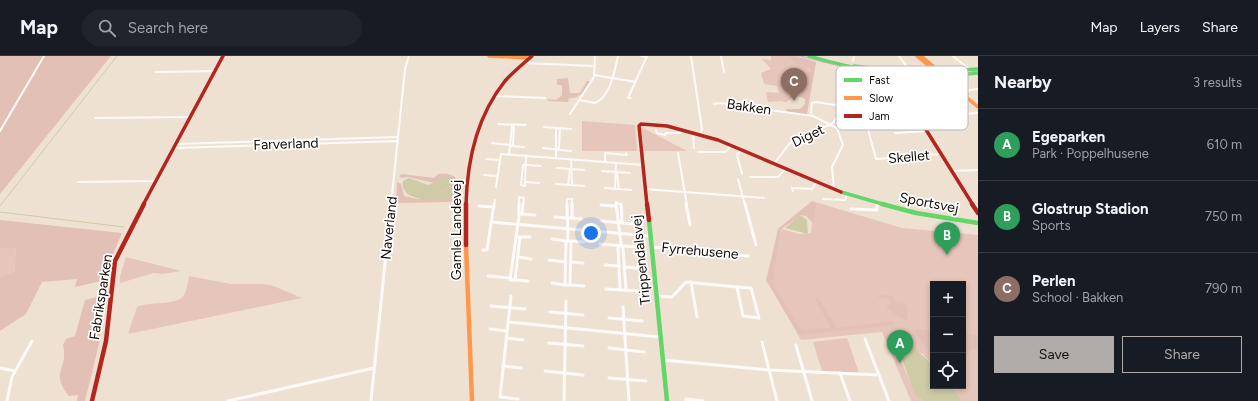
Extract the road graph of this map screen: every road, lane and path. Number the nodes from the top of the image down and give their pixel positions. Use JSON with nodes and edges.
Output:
{"nodes":[{"id":1,"x":44,"y":56,"type":"edge"},
{"id":2,"x":223,"y":56,"type":"edge"},
{"id":3,"x":409,"y":56,"type":"edge"},
{"id":4,"x":489,"y":56,"type":"edge"},
{"id":5,"x":596,"y":56,"type":"edge"},
{"id":6,"x":618,"y":56,"type":"edge"},
{"id":7,"x":641,"y":56,"type":"edge"},
{"id":8,"x":647,"y":56,"type":"edge"},
{"id":9,"x":691,"y":56,"type":"edge"},
{"id":10,"x":721,"y":56,"type":"edge"},
{"id":11,"x":808,"y":56,"type":"edge"},
{"id":12,"x":814,"y":56,"type":"edge"},
{"id":13,"x":854,"y":56,"type":"edge"},
{"id":14,"x":899,"y":56,"type":"edge"},
{"id":15,"x":919,"y":56,"type":"edge"},
{"id":16,"x":954,"y":56,"type":"edge"},
{"id":17,"x":531,"y":57,"type":"edge"},
{"id":18,"x":853,"y":61,"type":"dead end"},
{"id":19,"x":525,"y":63,"type":"junction"},
{"id":20,"x":592,"y":66,"type":"dead end"},
{"id":21,"x":840,"y":66,"type":"edge"},
{"id":22,"x":857,"y":66,"type":"edge"},
{"id":23,"x":906,"y":66,"type":"dead end"},
{"id":24,"x":931,"y":66,"type":"edge"},
{"id":25,"x":966,"y":66,"type":"edge"},
{"id":26,"x":978,"y":69,"type":"edge"},
{"id":27,"x":969,"y":70,"type":"edge"},
{"id":28,"x":215,"y":71,"type":"junction"},
{"id":29,"x":156,"y":72,"type":"dead end"},
{"id":30,"x":724,"y":72,"type":"dead end"},
{"id":31,"x":968,"y":73,"type":"edge"},
{"id":32,"x":978,"y":73,"type":"edge"},
{"id":33,"x":594,"y":75,"type":"junction"},
{"id":34,"x":613,"y":78,"type":"junction"},
{"id":35,"x":636,"y":82,"type":"junction"},
{"id":36,"x":978,"y":89,"type":"edge"},
{"id":37,"x":968,"y":90,"type":"edge"},
{"id":38,"x":495,"y":96,"type":"junction"},
{"id":39,"x":968,"y":96,"type":"edge"},
{"id":40,"x":968,"y":96,"type":"edge"},
{"id":41,"x":968,"y":97,"type":"edge"},
{"id":42,"x":545,"y":98,"type":"dead end"},
{"id":43,"x":630,"y":98,"type":"dead end"},
{"id":44,"x":579,"y":100,"type":"junction"},
{"id":45,"x":973,"y":100,"type":"junction"},
{"id":46,"x":714,"y":104,"type":"dead end"},
{"id":47,"x":836,"y":105,"type":"edge"},
{"id":48,"x":978,"y":106,"type":"edge"},
{"id":49,"x":978,"y":112,"type":"edge"},
{"id":50,"x":811,"y":113,"type":"dead end"},
{"id":51,"x":968,"y":113,"type":"edge"},
{"id":52,"x":570,"y":114,"type":"dead end"},
{"id":53,"x":191,"y":117,"type":"junction"},
{"id":54,"x":95,"y":118,"type":"dead end"},
{"id":55,"x":836,"y":119,"type":"edge"},
{"id":56,"x":498,"y":124,"type":"dead end"},
{"id":57,"x":646,"y":124,"type":"joint"},
{"id":58,"x":514,"y":125,"type":"junction"},
{"id":59,"x":830,"y":125,"type":"junction"},
{"id":60,"x":526,"y":126,"type":"dead end"},
{"id":61,"x":544,"y":127,"type":"dead end"},
{"id":62,"x":558,"y":128,"type":"junction"},
{"id":63,"x":836,"y":128,"type":"edge"},
{"id":64,"x":570,"y":129,"type":"dead end"},
{"id":65,"x":656,"y":130,"type":"dead end"},
{"id":66,"x":682,"y":130,"type":"junction"},
{"id":67,"x":838,"y":130,"type":"edge"},
{"id":68,"x":869,"y":130,"type":"edge"},
{"id":69,"x":0,"y":131,"type":"edge"},
{"id":70,"x":927,"y":131,"type":"joint"},
{"id":71,"x":694,"y":133,"type":"junction"},
{"id":72,"x":895,"y":133,"type":"dead end"},
{"id":73,"x":700,"y":135,"type":"junction"},
{"id":74,"x":398,"y":137,"type":"junction"},
{"id":75,"x":330,"y":141,"type":"junction"},
{"id":76,"x":398,"y":141,"type":"junction"},
{"id":77,"x":219,"y":143,"type":"junction"},
{"id":78,"x":262,"y":143,"type":"junction"},
{"id":79,"x":492,"y":143,"type":"dead end"},
{"id":80,"x":510,"y":145,"type":"junction"},
{"id":81,"x":175,"y":146,"type":"junction"},
{"id":82,"x":218,"y":146,"type":"junction"},
{"id":83,"x":524,"y":147,"type":"dead end"},
{"id":84,"x":730,"y":147,"type":"junction"},
{"id":85,"x":543,"y":148,"type":"dead end"},
{"id":86,"x":694,"y":148,"type":"dead end"},
{"id":87,"x":557,"y":150,"type":"junction"},
{"id":88,"x":570,"y":150,"type":"dead end"},
{"id":89,"x":740,"y":151,"type":"junction"},
{"id":90,"x":698,"y":152,"type":"dead end"},
{"id":91,"x":626,"y":153,"type":"dead end"},
{"id":92,"x":678,"y":153,"type":"dead end"},
{"id":93,"x":509,"y":154,"type":"junction"},
{"id":94,"x":941,"y":154,"type":"junction"},
{"id":95,"x":526,"y":155,"type":"junction"},
{"id":96,"x":556,"y":158,"type":"junction"},
{"id":97,"x":486,"y":159,"type":"dead end"},
{"id":98,"x":571,"y":159,"type":"junction"},
{"id":99,"x":500,"y":160,"type":"junction"},
{"id":100,"x":605,"y":162,"type":"junction"},
{"id":101,"x":616,"y":163,"type":"junction"},
{"id":102,"x":526,"y":165,"type":"junction"},
{"id":103,"x":643,"y":165,"type":"junction"},
{"id":104,"x":773,"y":165,"type":"junction"},
{"id":105,"x":541,"y":166,"type":"dead end"},
{"id":106,"x":557,"y":168,"type":"dead end"},
{"id":107,"x":571,"y":169,"type":"junction"},
{"id":108,"x":584,"y":170,"type":"dead end"},
{"id":109,"x":784,"y":170,"type":"junction"},
{"id":110,"x":978,"y":170,"type":"edge"},
{"id":111,"x":602,"y":171,"type":"dead end"},
{"id":112,"x":952,"y":171,"type":"junction"},
{"id":113,"x":616,"y":172,"type":"junction"},
{"id":114,"x":630,"y":173,"type":"dead end"},
{"id":115,"x":742,"y":174,"type":"dead end"},
{"id":116,"x":484,"y":175,"type":"dead end"},
{"id":117,"x":497,"y":176,"type":"junction"},
{"id":118,"x":750,"y":177,"type":"dead end"},
{"id":119,"x":738,"y":178,"type":"dead end"},
{"id":120,"x":156,"y":181,"type":"junction"},
{"id":121,"x":78,"y":182,"type":"dead end"},
{"id":122,"x":526,"y":182,"type":"junction"},
{"id":123,"x":539,"y":183,"type":"dead end"},
{"id":124,"x":816,"y":183,"type":"junction"},
{"id":125,"x":556,"y":184,"type":"dead end"},
{"id":126,"x":568,"y":185,"type":"junction"},
{"id":127,"x":572,"y":186,"type":"junction"},
{"id":128,"x":584,"y":186,"type":"dead end"},
{"id":129,"x":496,"y":187,"type":"dead end"},
{"id":130,"x":605,"y":188,"type":"dead end"},
{"id":131,"x":615,"y":189,"type":"junction"},
{"id":132,"x":620,"y":189,"type":"junction"},
{"id":133,"x":647,"y":189,"type":"junction"},
{"id":134,"x":631,"y":190,"type":"dead end"},
{"id":135,"x":834,"y":190,"type":"junction"},
{"id":136,"x":684,"y":191,"type":"junction"},
{"id":137,"x":793,"y":191,"type":"dead end"},
{"id":138,"x":847,"y":194,"type":"junction"},
{"id":139,"x":743,"y":196,"type":"junction"},
{"id":140,"x":764,"y":198,"type":"dead end"},
{"id":141,"x":823,"y":199,"type":"dead end"},
{"id":142,"x":495,"y":200,"type":"dead end"},
{"id":143,"x":877,"y":203,"type":"junction"},
{"id":144,"x":601,"y":205,"type":"dead end"},
{"id":145,"x":479,"y":206,"type":"dead end"},
{"id":146,"x":616,"y":206,"type":"junction"},
{"id":147,"x":494,"y":207,"type":"junction"},
{"id":148,"x":851,"y":208,"type":"dead end"},
{"id":149,"x":978,"y":213,"type":"edge"},
{"id":150,"x":521,"y":214,"type":"junction"},
{"id":151,"x":534,"y":215,"type":"dead end"},
{"id":152,"x":555,"y":217,"type":"dead end"},
{"id":153,"x":569,"y":218,"type":"junction"},
{"id":154,"x":581,"y":219,"type":"dead end"},
{"id":155,"x":601,"y":221,"type":"dead end"},
{"id":156,"x":492,"y":222,"type":"junction"},
{"id":157,"x":619,"y":222,"type":"junction"},
{"id":158,"x":978,"y":223,"type":"edge"},
{"id":159,"x":518,"y":224,"type":"junction"},
{"id":160,"x":633,"y":224,"type":"dead end"},
{"id":161,"x":690,"y":226,"type":"dead end"},
{"id":162,"x":569,"y":229,"type":"junction"},
{"id":163,"x":620,"y":233,"type":"junction"},
{"id":164,"x":650,"y":236,"type":"junction"},
{"id":165,"x":518,"y":237,"type":"junction"},
{"id":166,"x":530,"y":237,"type":"dead end"},
{"id":167,"x":552,"y":239,"type":"dead end"},
{"id":168,"x":569,"y":241,"type":"junction"},
{"id":169,"x":584,"y":242,"type":"dead end"},
{"id":170,"x":600,"y":244,"type":"dead end"},
{"id":171,"x":621,"y":246,"type":"junction"},
{"id":172,"x":756,"y":246,"type":"dead end"},
{"id":173,"x":636,"y":247,"type":"dead end"},
{"id":174,"x":653,"y":247,"type":"junction"},
{"id":175,"x":483,"y":250,"type":"dead end"},
{"id":176,"x":748,"y":256,"type":"dead end"},
{"id":177,"x":518,"y":257,"type":"junction"},
{"id":178,"x":530,"y":258,"type":"dead end"},
{"id":179,"x":549,"y":260,"type":"dead end"},
{"id":180,"x":566,"y":262,"type":"junction"},
{"id":181,"x":571,"y":262,"type":"junction"},
{"id":182,"x":583,"y":263,"type":"dead end"},
{"id":183,"x":604,"y":265,"type":"dead end"},
{"id":184,"x":619,"y":266,"type":"junction"},
{"id":185,"x":624,"y":267,"type":"junction"},
{"id":186,"x":638,"y":268,"type":"dead end"},
{"id":187,"x":488,"y":276,"type":"dead end"},
{"id":188,"x":510,"y":278,"type":"junction"},
{"id":189,"x":515,"y":280,"type":"junction"},
{"id":190,"x":528,"y":281,"type":"dead end"},
{"id":191,"x":691,"y":282,"type":"junction"},
{"id":192,"x":552,"y":284,"type":"dead end"},
{"id":193,"x":565,"y":285,"type":"junction"},
{"id":194,"x":570,"y":285,"type":"junction"},
{"id":195,"x":584,"y":286,"type":"dead end"},
{"id":196,"x":737,"y":286,"type":"junction"},
{"id":197,"x":606,"y":289,"type":"dead end"},
{"id":198,"x":620,"y":290,"type":"junction"},
{"id":199,"x":626,"y":290,"type":"junction"},
{"id":200,"x":639,"y":292,"type":"dead end"},
{"id":201,"x":511,"y":296,"type":"dead end"},
{"id":202,"x":658,"y":296,"type":"junction"},
{"id":203,"x":566,"y":302,"type":"dead end"},
{"id":204,"x":491,"y":306,"type":"dead end"},
{"id":205,"x":623,"y":307,"type":"dead end"},
{"id":206,"x":510,"y":308,"type":"junction"},
{"id":207,"x":524,"y":309,"type":"dead end"},
{"id":208,"x":550,"y":312,"type":"dead end"},
{"id":209,"x":566,"y":313,"type":"junction"},
{"id":210,"x":583,"y":315,"type":"dead end"},
{"id":211,"x":609,"y":318,"type":"dead end"},
{"id":212,"x":697,"y":318,"type":"dead end"},
{"id":213,"x":624,"y":319,"type":"junction"},
{"id":214,"x":642,"y":321,"type":"dead end"},
{"id":215,"x":508,"y":322,"type":"junction"},
{"id":216,"x":566,"y":327,"type":"junction"},
{"id":217,"x":490,"y":330,"type":"dead end"},
{"id":218,"x":507,"y":331,"type":"junction"},
{"id":219,"x":625,"y":334,"type":"junction"},
{"id":220,"x":660,"y":337,"type":"junction"},
{"id":221,"x":506,"y":338,"type":"junction"},
{"id":222,"x":865,"y":339,"type":"dead end"},
{"id":223,"x":523,"y":340,"type":"dead end"},
{"id":224,"x":32,"y":341,"type":"dead end"},
{"id":225,"x":762,"y":342,"type":"dead end"},
{"id":226,"x":549,"y":343,"type":"dead end"},
{"id":227,"x":565,"y":344,"type":"junction"},
{"id":228,"x":796,"y":345,"type":"dead end"},
{"id":229,"x":583,"y":346,"type":"dead end"},
{"id":230,"x":609,"y":348,"type":"dead end"},
{"id":231,"x":626,"y":350,"type":"junction"},
{"id":232,"x":644,"y":352,"type":"dead end"},
{"id":233,"x":665,"y":360,"type":"junction"},
{"id":234,"x":503,"y":366,"type":"junction"},
{"id":235,"x":0,"y":368,"type":"edge"},
{"id":236,"x":374,"y":368,"type":"junction"},
{"id":237,"x":521,"y":368,"type":"dead end"},
{"id":238,"x":770,"y":370,"type":"junction"},
{"id":239,"x":15,"y":371,"type":"junction"},
{"id":240,"x":545,"y":371,"type":"dead end"},
{"id":241,"x":804,"y":372,"type":"junction"},
{"id":242,"x":565,"y":373,"type":"junction"},
{"id":243,"x":840,"y":373,"type":"junction"},
{"id":244,"x":583,"y":375,"type":"dead end"},
{"id":245,"x":879,"y":375,"type":"junction"},
{"id":246,"x":610,"y":378,"type":"dead end"},
{"id":247,"x":628,"y":380,"type":"junction"},
{"id":248,"x":646,"y":382,"type":"dead end"},
{"id":249,"x":518,"y":399,"type":"dead end"},
{"id":250,"x":7,"y":401,"type":"edge"},
{"id":251,"x":92,"y":401,"type":"edge"},
{"id":252,"x":228,"y":401,"type":"edge"},
{"id":253,"x":371,"y":401,"type":"edge"},
{"id":254,"x":472,"y":401,"type":"edge"},
{"id":255,"x":564,"y":401,"type":"edge"},
{"id":256,"x":629,"y":401,"type":"edge"},
{"id":257,"x":667,"y":401,"type":"edge"},
{"id":258,"x":686,"y":401,"type":"edge"},
{"id":259,"x":703,"y":401,"type":"edge"},
{"id":260,"x":777,"y":401,"type":"edge"},
{"id":261,"x":812,"y":401,"type":"edge"},
{"id":262,"x":850,"y":401,"type":"edge"},
{"id":263,"x":889,"y":401,"type":"edge"}],
"edges":[{"from":1,"to":69,"type":"street"},
{"from":2,"to":28,"type":"street","name":"Fabriksparken"},
{"from":3,"to":74,"type":"street","name":"Naverland"},
{"from":4,"to":17,"type":"street"},
{"from":5,"to":33,"type":"street"},
{"from":6,"to":34,"type":"street"},
{"from":7,"to":8,"type":"street"},
{"from":8,"to":35,"type":"street"},
{"from":9,"to":73,"type":"street"},
{"from":10,"to":30,"type":"street"},
{"from":11,"to":21,"type":"street"},
{"from":12,"to":22,"type":"street"},
{"from":13,"to":18,"type":"street"},
{"from":14,"to":23,"type":"street"},
{"from":15,"to":24,"type":"street"},
{"from":16,"to":25,"type":"street"},
{"from":17,"to":19,"type":"street","name":"Gamle Landevej"},
{"from":19,"to":20,"type":"street"},
{"from":19,"to":38,"type":"street","name":"Gamle Landevej"},
{"from":26,"to":27,"type":"street"},
{"from":28,"to":29,"type":"street"},
{"from":28,"to":53,"type":"street","name":"Fabriksparken"},
{"from":31,"to":32,"type":"street"},
{"from":33,"to":34,"type":"street"},
{"from":33,"to":44,"type":"street"},
{"from":34,"to":35,"type":"street"},
{"from":34,"to":44,"type":"street"},
{"from":35,"to":43,"type":"street"},
{"from":36,"to":37,"type":"street"},
{"from":38,"to":42,"type":"street"},
{"from":38,"to":254,"type":"street","name":"Gamle Landevej"},
{"from":39,"to":45,"type":"street"},
{"from":40,"to":45,"type":"street"},
{"from":41,"to":48,"type":"street"},
{"from":44,"to":52,"type":"street"},
{"from":45,"to":48,"type":"street"},
{"from":46,"to":59,"type":"street","name":"Bakken"},
{"from":47,"to":50,"type":"street","name":"Diget"},
{"from":49,"to":51,"type":"street"},
{"from":53,"to":54,"type":"street"},
{"from":53,"to":81,"type":"street","name":"Fabriksparken"},
{"from":55,"to":59,"type":"street","name":"Diget"},
{"from":56,"to":58,"type":"street"},
{"from":57,"to":66,"type":"street","name":"Sportsvej"},
{"from":57,"to":103,"type":"street","name":"Trippendalsvej"},
{"from":58,"to":60,"type":"street"},
{"from":58,"to":80,"type":"street"},
{"from":59,"to":63,"type":"street"},
{"from":59,"to":104,"type":"street","name":"Diget"},
{"from":61,"to":62,"type":"street"},
{"from":62,"to":64,"type":"street"},
{"from":62,"to":87,"type":"street"},
{"from":65,"to":66,"type":"street"},
{"from":66,"to":71,"type":"street","name":"Sportsvej"},
{"from":67,"to":135,"type":"street"},
{"from":68,"to":94,"type":"street","name":"Skellet"},
{"from":70,"to":72,"type":"street"},
{"from":70,"to":94,"type":"street"},
{"from":71,"to":73,"type":"street","name":"Sportsvej"},
{"from":71,"to":86,"type":"street"},
{"from":73,"to":84,"type":"street","name":"Sportsvej"},
{"from":74,"to":75,"type":"street","name":"Farverland"},
{"from":74,"to":76,"type":"street","name":"Naverland"},
{"from":75,"to":76,"type":"street","name":"Farverland"},
{"from":75,"to":78,"type":"street","name":"Farverland"},
{"from":76,"to":236,"type":"street","name":"Naverland"},
{"from":77,"to":78,"type":"street","name":"Farverland"},
{"from":77,"to":81,"type":"street","name":"Farverland"},
{"from":77,"to":82,"type":"street"},
{"from":78,"to":82,"type":"street","name":"Farverland"},
{"from":79,"to":80,"type":"street"},
{"from":80,"to":83,"type":"street"},
{"from":80,"to":93,"type":"street"},
{"from":81,"to":82,"type":"street","name":"Farverland"},
{"from":81,"to":120,"type":"street","name":"Fabriksparken"},
{"from":84,"to":89,"type":"street","name":"Sportsvej"},
{"from":84,"to":90,"type":"street"},
{"from":85,"to":87,"type":"street"},
{"from":87,"to":88,"type":"street"},
{"from":87,"to":96,"type":"street"},
{"from":89,"to":104,"type":"street","name":"Sportsvej"},
{"from":89,"to":115,"type":"street"},
{"from":91,"to":100,"type":"street"},
{"from":92,"to":136,"type":"street"},
{"from":93,"to":95,"type":"street"},
{"from":93,"to":99,"type":"street"},
{"from":94,"to":112,"type":"street"},
{"from":95,"to":96,"type":"street"},
{"from":95,"to":102,"type":"street"},
{"from":96,"to":98,"type":"street"},
{"from":97,"to":99,"type":"street"},
{"from":98,"to":100,"type":"street"},
{"from":98,"to":107,"type":"street"},
{"from":99,"to":117,"type":"street"},
{"from":100,"to":101,"type":"street"},
{"from":101,"to":103,"type":"street"},
{"from":101,"to":113,"type":"street"},
{"from":102,"to":105,"type":"street"},
{"from":102,"to":122,"type":"street"},
{"from":102,"to":122,"type":"street"},
{"from":103,"to":133,"type":"street","name":"Trippendalsvej"},
{"from":104,"to":109,"type":"street","name":"Sportsvej"},
{"from":106,"to":107,"type":"street"},
{"from":107,"to":108,"type":"street"},
{"from":107,"to":126,"type":"street"},
{"from":107,"to":127,"type":"street"},
{"from":109,"to":118,"type":"street"},
{"from":109,"to":124,"type":"street","name":"Sportsvej"},
{"from":110,"to":112,"type":"street"},
{"from":111,"to":113,"type":"street"},
{"from":112,"to":149,"type":"street"},
{"from":113,"to":114,"type":"street"},
{"from":113,"to":131,"type":"street"},
{"from":113,"to":132,"type":"street"},
{"from":116,"to":117,"type":"street"},
{"from":117,"to":129,"type":"street"},
{"from":119,"to":139,"type":"street"},
{"from":120,"to":121,"type":"street"},
{"from":120,"to":251,"type":"street","name":"Fabriksparken"},
{"from":122,"to":123,"type":"street"},
{"from":124,"to":135,"type":"street","name":"Sportsvej"},
{"from":124,"to":137,"type":"street"},
{"from":125,"to":126,"type":"street"},
{"from":126,"to":127,"type":"street"},
{"from":127,"to":128,"type":"street"},
{"from":130,"to":131,"type":"street"},
{"from":131,"to":132,"type":"street"},
{"from":132,"to":134,"type":"street"},
{"from":133,"to":136,"type":"street"},
{"from":133,"to":164,"type":"street","name":"Trippendalsvej"},
{"from":135,"to":138,"type":"street","name":"Sportsvej"},
{"from":136,"to":139,"type":"street"},
{"from":136,"to":161,"type":"street"},
{"from":138,"to":141,"type":"street"},
{"from":138,"to":143,"type":"street","name":"Sportsvej"},
{"from":139,"to":140,"type":"street"},
{"from":139,"to":172,"type":"street"},
{"from":142,"to":147,"type":"street"},
{"from":143,"to":148,"type":"street","name":"Sportsvej"},
{"from":143,"to":158,"type":"street","name":"Sportsvej"},
{"from":144,"to":146,"type":"street"},
{"from":145,"to":147,"type":"street"},
{"from":146,"to":157,"type":"street"},
{"from":146,"to":157,"type":"street"},
{"from":147,"to":156,"type":"street"},
{"from":150,"to":150,"type":"street"},
{"from":150,"to":151,"type":"street"},
{"from":150,"to":159,"type":"street"},
{"from":152,"to":153,"type":"street"},
{"from":153,"to":153,"type":"street"},
{"from":153,"to":154,"type":"street"},
{"from":153,"to":162,"type":"street"},
{"from":155,"to":157,"type":"street"},
{"from":156,"to":159,"type":"street"},
{"from":156,"to":175,"type":"street"},
{"from":157,"to":160,"type":"street"},
{"from":157,"to":163,"type":"street"},
{"from":159,"to":162,"type":"street"},
{"from":159,"to":165,"type":"street"},
{"from":162,"to":163,"type":"street"},
{"from":162,"to":168,"type":"street"},
{"from":163,"to":164,"type":"street"},
{"from":163,"to":171,"type":"street"},
{"from":164,"to":174,"type":"street","name":"Trippendalsvej"},
{"from":165,"to":166,"type":"street"},
{"from":165,"to":177,"type":"street"},
{"from":165,"to":188,"type":"street"},
{"from":167,"to":168,"type":"street"},
{"from":168,"to":169,"type":"street"},
{"from":168,"to":180,"type":"street"},
{"from":168,"to":181,"type":"street"},
{"from":170,"to":171,"type":"street"},
{"from":171,"to":173,"type":"street"},
{"from":171,"to":184,"type":"street"},
{"from":171,"to":185,"type":"street"},
{"from":174,"to":176,"type":"street","name":"Fyrrehusene"},
{"from":174,"to":202,"type":"street","name":"Trippendalsvej"},
{"from":177,"to":178,"type":"street"},
{"from":177,"to":189,"type":"street"},
{"from":179,"to":180,"type":"street"},
{"from":180,"to":193,"type":"street"},
{"from":181,"to":182,"type":"street"},
{"from":181,"to":194,"type":"street"},
{"from":183,"to":184,"type":"street"},
{"from":184,"to":198,"type":"street"},
{"from":185,"to":186,"type":"street"},
{"from":185,"to":199,"type":"street"},
{"from":187,"to":188,"type":"street"},
{"from":188,"to":189,"type":"street"},
{"from":189,"to":190,"type":"street"},
{"from":191,"to":196,"type":"street"},
{"from":191,"to":202,"type":"street"},
{"from":191,"to":212,"type":"street"},
{"from":192,"to":193,"type":"street"},
{"from":193,"to":194,"type":"street"},
{"from":194,"to":195,"type":"street"},
{"from":196,"to":196,"type":"street"},
{"from":197,"to":198,"type":"street"},
{"from":198,"to":199,"type":"street"},
{"from":199,"to":200,"type":"street"},
{"from":201,"to":206,"type":"street"},
{"from":202,"to":220,"type":"street","name":"Trippendalsvej"},
{"from":203,"to":209,"type":"street"},
{"from":204,"to":206,"type":"street"},
{"from":205,"to":213,"type":"street"},
{"from":206,"to":207,"type":"street"},
{"from":206,"to":215,"type":"street"},
{"from":208,"to":209,"type":"street"},
{"from":209,"to":210,"type":"street"},
{"from":209,"to":216,"type":"street"},
{"from":211,"to":213,"type":"street"},
{"from":213,"to":214,"type":"street"},
{"from":213,"to":219,"type":"street"},
{"from":215,"to":216,"type":"street"},
{"from":215,"to":218,"type":"street"},
{"from":216,"to":219,"type":"street"},
{"from":216,"to":227,"type":"street"},
{"from":217,"to":218,"type":"street"},
{"from":218,"to":221,"type":"street"},
{"from":219,"to":220,"type":"street"},
{"from":219,"to":231,"type":"street"},
{"from":220,"to":233,"type":"street","name":"Trippendalsvej"},
{"from":221,"to":223,"type":"street"},
{"from":221,"to":234,"type":"street"},
{"from":222,"to":245,"type":"street"},
{"from":224,"to":239,"type":"street"},
{"from":225,"to":238,"type":"street"},
{"from":226,"to":227,"type":"street"},
{"from":227,"to":229,"type":"street"},
{"from":227,"to":242,"type":"street"},
{"from":228,"to":241,"type":"street"},
{"from":230,"to":231,"type":"street"},
{"from":231,"to":232,"type":"street"},
{"from":231,"to":247,"type":"street"},
{"from":233,"to":238,"type":"street"},
{"from":233,"to":257,"type":"street","name":"Trippendalsvej"},
{"from":234,"to":237,"type":"street"},
{"from":234,"to":249,"type":"street"},
{"from":235,"to":239,"type":"street"},
{"from":236,"to":252,"type":"street"},
{"from":236,"to":253,"type":"street","name":"Naverland"},
{"from":238,"to":241,"type":"street"},
{"from":238,"to":260,"type":"street"},
{"from":239,"to":250,"type":"street"},
{"from":240,"to":242,"type":"street"},
{"from":241,"to":243,"type":"street"},
{"from":241,"to":261,"type":"street"},
{"from":242,"to":244,"type":"street"},
{"from":242,"to":255,"type":"street"},
{"from":243,"to":245,"type":"street"},
{"from":243,"to":262,"type":"street"},
{"from":245,"to":263,"type":"street"},
{"from":246,"to":247,"type":"street"},
{"from":247,"to":248,"type":"street"},
{"from":247,"to":256,"type":"street"},
{"from":258,"to":259,"type":"street"}]}
